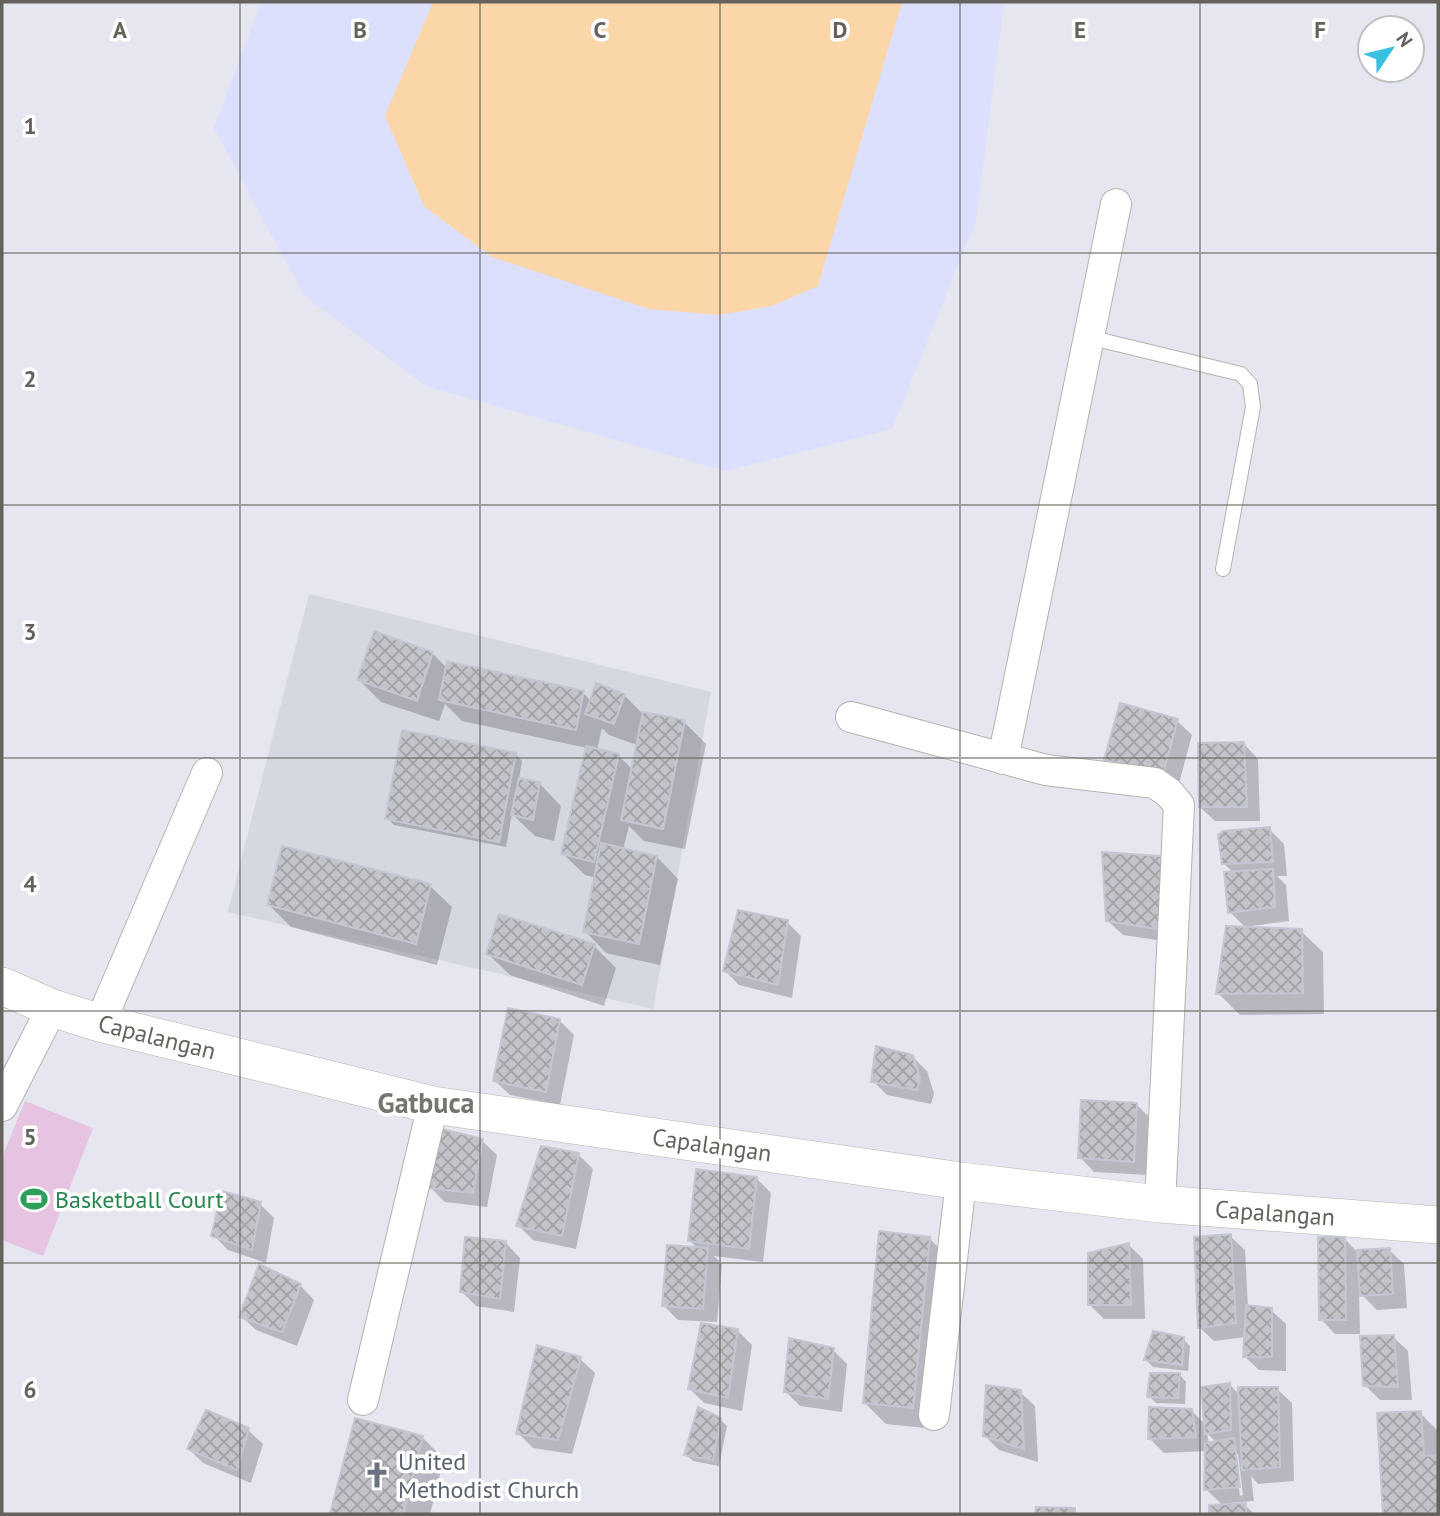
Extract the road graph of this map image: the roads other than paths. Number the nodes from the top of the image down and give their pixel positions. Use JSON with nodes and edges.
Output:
{"nodes":[{"id":1,"x":1116,"y":204,"type":"dead end"},
{"id":2,"x":1088,"y":337,"type":"junction"},
{"id":3,"x":1223,"y":569,"type":"dead end"},
{"id":4,"x":851,"y":717,"type":"dead end"},
{"id":5,"x":1003,"y":759,"type":"junction"},
{"id":6,"x":207,"y":774,"type":"dead end"},
{"id":7,"x":2,"y":986,"type":"edge"},
{"id":8,"x":52,"y":1008,"type":"junction"},
{"id":9,"x":100,"y":1023,"type":"junction"},
{"id":10,"x":433,"y":1105,"type":"junction"},
{"id":11,"x":2,"y":1106,"type":"edge"},
{"id":12,"x":961,"y":1181,"type":"junction"},
{"id":13,"x":1160,"y":1204,"type":"junction"},
{"id":14,"x":1438,"y":1225,"type":"edge"},
{"id":15,"x":363,"y":1400,"type":"dead end"},
{"id":16,"x":934,"y":1415,"type":"dead end"}],
"edges":[{"from":1,"to":2,"type":"street"},
{"from":2,"to":3,"type":"lane"},
{"from":2,"to":5,"type":"street"},
{"from":4,"to":5,"type":"street"},
{"from":5,"to":13,"type":"street"},
{"from":6,"to":9,"type":"street"},
{"from":7,"to":8,"type":"street","name":"Capalangan"},
{"from":8,"to":9,"type":"street","name":"Capalangan"},
{"from":8,"to":11,"type":"street"},
{"from":9,"to":10,"type":"street","name":"Capalangan"},
{"from":10,"to":12,"type":"street","name":"Capalangan"},
{"from":10,"to":15,"type":"street"},
{"from":12,"to":13,"type":"street","name":"Capalangan"},
{"from":12,"to":16,"type":"street"},
{"from":13,"to":14,"type":"street","name":"Capalangan"}]}
